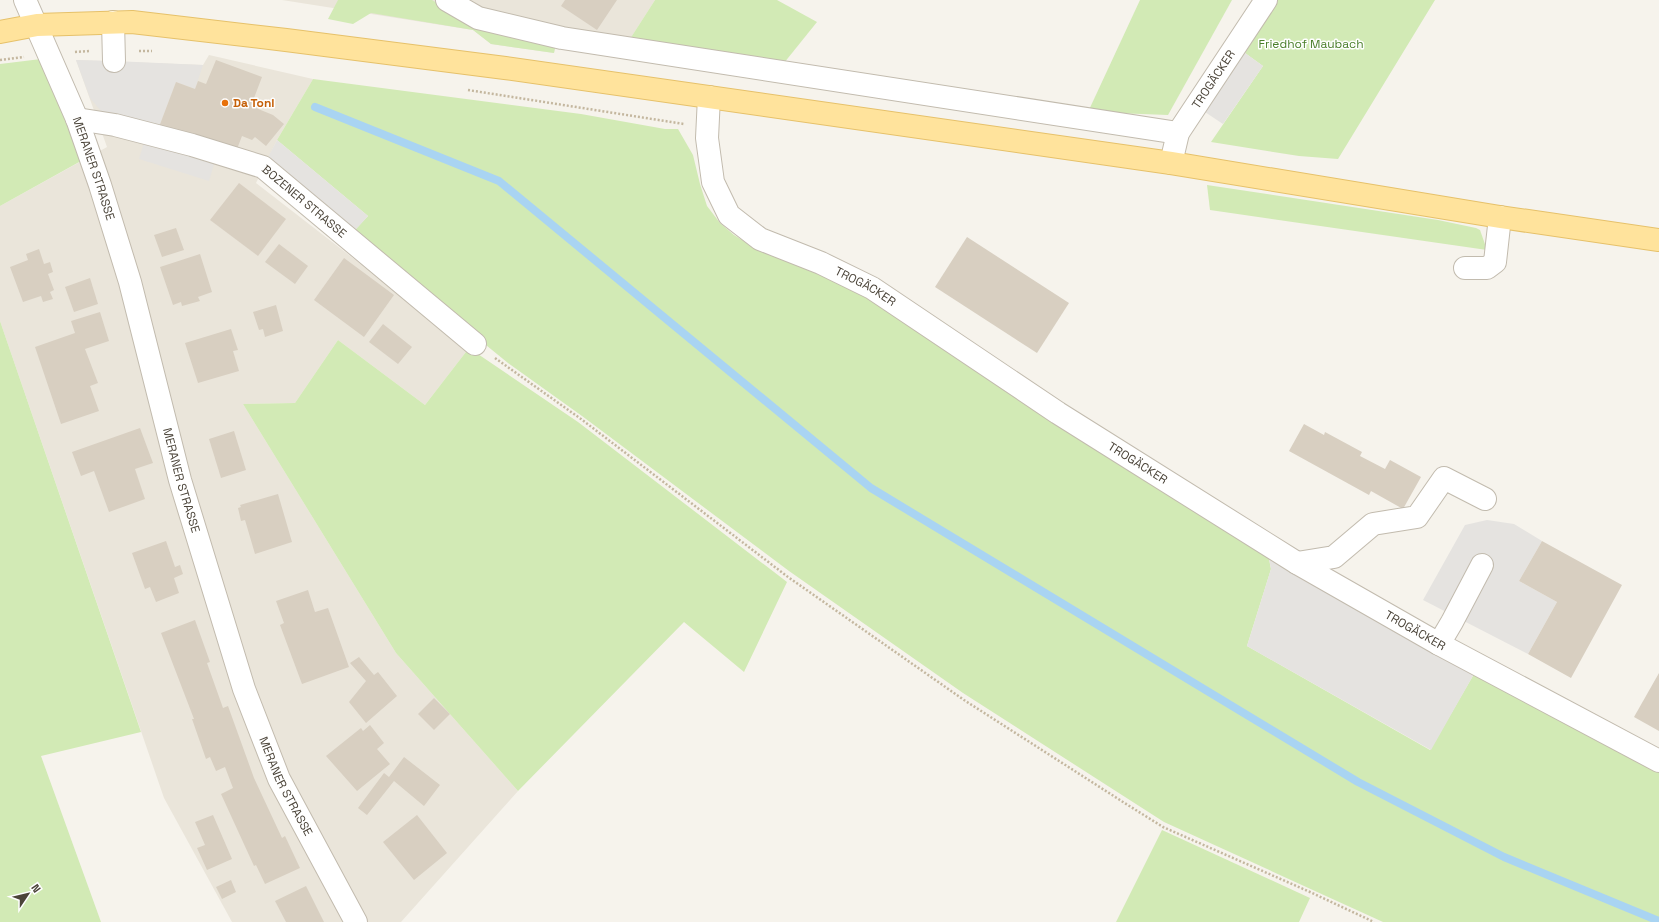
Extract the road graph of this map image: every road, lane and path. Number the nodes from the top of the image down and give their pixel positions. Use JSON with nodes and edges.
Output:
{"nodes":[{"id":1,"x":24,"y":0,"type":"edge"},
{"id":2,"x":447,"y":0,"type":"edge"},
{"id":3,"x":1266,"y":0,"type":"edge"},
{"id":4,"x":113,"y":22,"type":"junction"},
{"id":5,"x":37,"y":25,"type":"junction"},
{"id":6,"x":0,"y":32,"type":"edge"},
{"id":7,"x":159,"y":51,"type":"dead end"},
{"id":8,"x":50,"y":54,"type":"junction"},
{"id":9,"x":113,"y":56,"type":"junction"},
{"id":10,"x":0,"y":60,"type":"edge"},
{"id":11,"x":462,"y":90,"type":"dead end"},
{"id":12,"x":709,"y":97,"type":"junction"},
{"id":13,"x":77,"y":119,"type":"junction"},
{"id":14,"x":708,"y":129,"type":"junction"},
{"id":15,"x":1178,"y":133,"type":"junction"},
{"id":16,"x":1171,"y":163,"type":"junction"},
{"id":17,"x":1500,"y":217,"type":"junction"},
{"id":18,"x":1659,"y":240,"type":"edge"},
{"id":19,"x":1465,"y":268,"type":"dead end"},
{"id":20,"x":475,"y":344,"type":"joint"},
{"id":21,"x":1485,"y":499,"type":"dead end"},
{"id":22,"x":1297,"y":563,"type":"junction"},
{"id":23,"x":1482,"y":565,"type":"dead end"},
{"id":24,"x":1439,"y":644,"type":"junction"},
{"id":25,"x":1659,"y":761,"type":"edge"},
{"id":26,"x":356,"y":922,"type":"edge"},
{"id":27,"x":1374,"y":922,"type":"edge"}],
"edges":[{"from":1,"to":5,"type":"street","name":"MERANER STRASSE"},
{"from":2,"to":15,"type":"street"},
{"from":3,"to":15,"type":"street","name":"TROGÄCKER"},
{"from":4,"to":5,"type":"main road"},
{"from":4,"to":9,"type":"street"},
{"from":4,"to":12,"type":"main road"},
{"from":5,"to":6,"type":"main road"},
{"from":5,"to":8,"type":"street","name":"MERANER STRASSE"},
{"from":7,"to":9,"type":"path"},
{"from":8,"to":9,"type":"path"},
{"from":8,"to":10,"type":"path"},
{"from":8,"to":13,"type":"street","name":"MERANER STRASSE"},
{"from":11,"to":14,"type":"path"},
{"from":12,"to":14,"type":"street","name":"TROGÄCKER"},
{"from":12,"to":16,"type":"main road"},
{"from":13,"to":20,"type":"street","name":"BOZENER STRASSE"},
{"from":13,"to":26,"type":"street","name":"MERANER STRASSE"},
{"from":14,"to":22,"type":"street","name":"TROGÄCKER"},
{"from":15,"to":16,"type":"street","name":"TROGÄCKER"},
{"from":16,"to":17,"type":"main road"},
{"from":17,"to":18,"type":"main road"},
{"from":17,"to":19,"type":"street"},
{"from":20,"to":27,"type":"path"},
{"from":21,"to":22,"type":"street"},
{"from":22,"to":24,"type":"street","name":"TROGÄCKER"},
{"from":23,"to":24,"type":"street"},
{"from":24,"to":25,"type":"street","name":"TROGÄCKER"}]}
